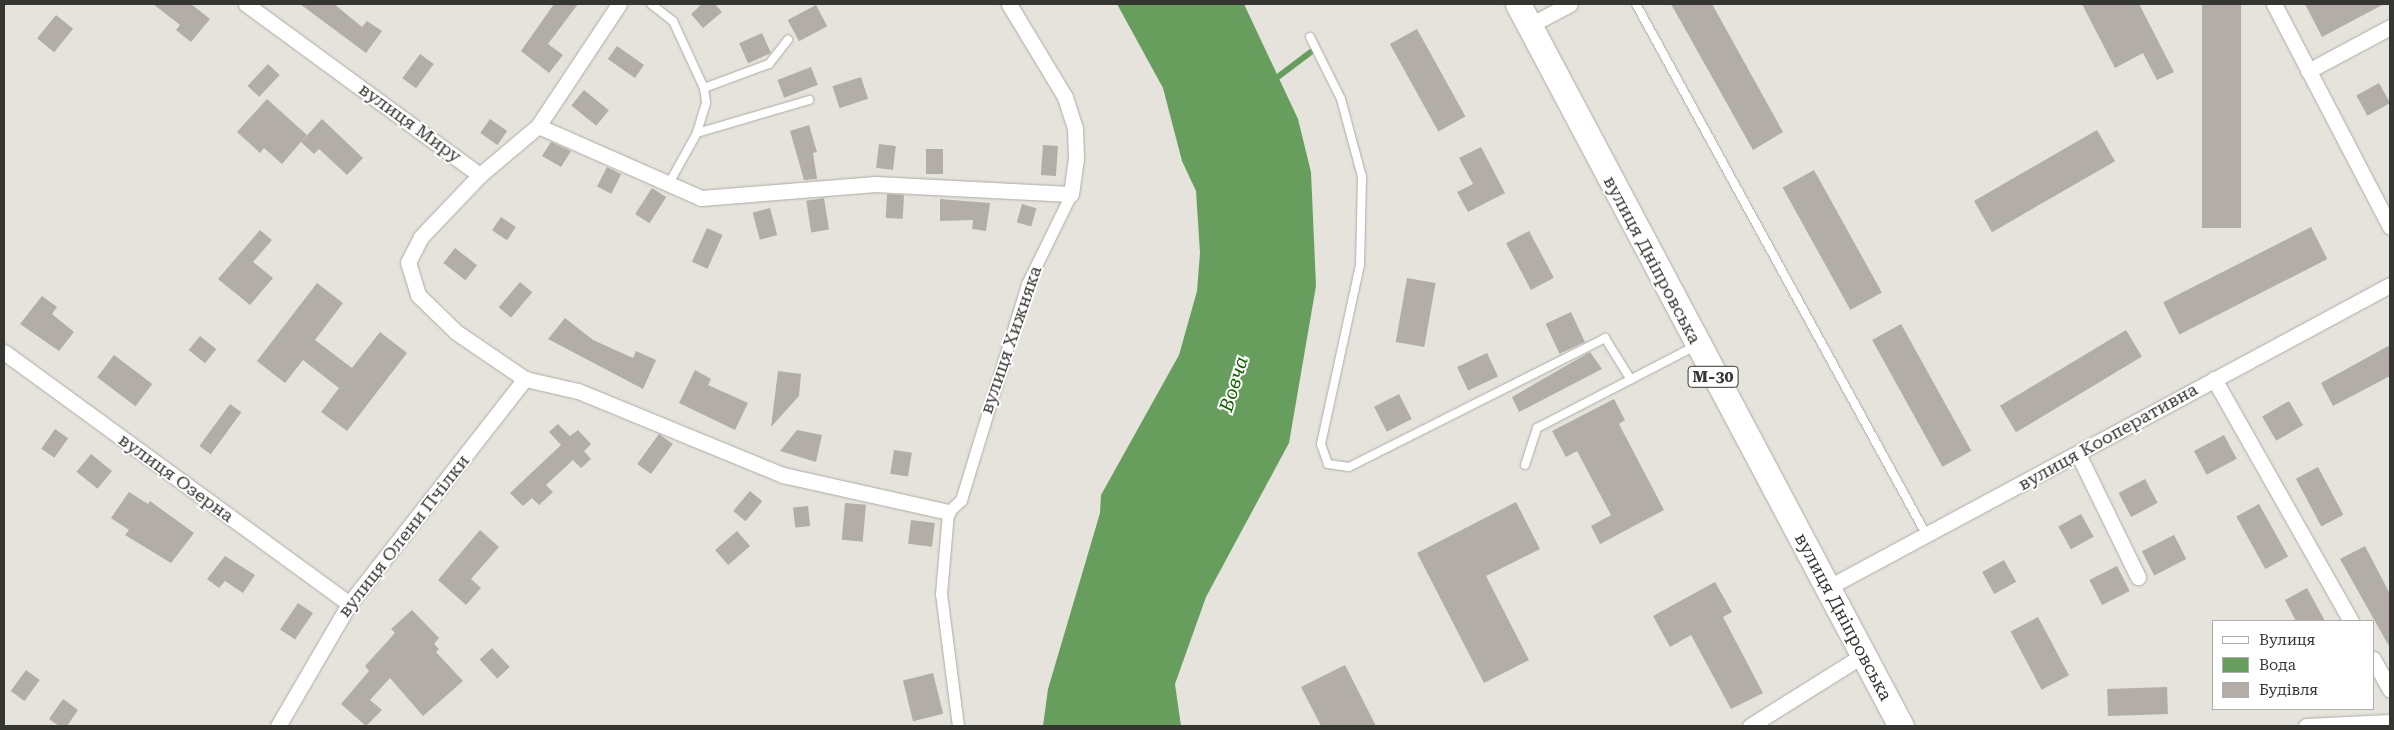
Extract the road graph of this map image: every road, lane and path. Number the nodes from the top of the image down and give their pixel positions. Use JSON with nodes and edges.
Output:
{"nodes":[{"id":1,"x":246,"y":4,"type":"edge"},
{"id":2,"x":619,"y":4,"type":"edge"},
{"id":3,"x":651,"y":4,"type":"edge"},
{"id":4,"x":1009,"y":4,"type":"edge"},
{"id":5,"x":1570,"y":4,"type":"edge"},
{"id":6,"x":1636,"y":4,"type":"edge"},
{"id":7,"x":2274,"y":4,"type":"edge"},
{"id":8,"x":1524,"y":14,"type":"edge"},
{"id":9,"x":2390,"y":27,"type":"edge"},
{"id":10,"x":1310,"y":37,"type":"dead end"},
{"id":11,"x":788,"y":40,"type":"dead end"},
{"id":12,"x":2308,"y":71,"type":"junction"},
{"id":13,"x":704,"y":88,"type":"junction"},
{"id":14,"x":810,"y":100,"type":"dead end"},
{"id":15,"x":538,"y":126,"type":"junction"},
{"id":16,"x":697,"y":133,"type":"junction"},
{"id":17,"x":480,"y":175,"type":"junction"},
{"id":18,"x":668,"y":185,"type":"junction"},
{"id":19,"x":1071,"y":194,"type":"junction"},
{"id":20,"x":2390,"y":227,"type":"edge"},
{"id":21,"x":2390,"y":286,"type":"edge"},
{"id":22,"x":1696,"y":345,"type":"junction"},
{"id":23,"x":4,"y":352,"type":"edge"},
{"id":24,"x":2214,"y":379,"type":"junction"},
{"id":25,"x":525,"y":380,"type":"junction"},
{"id":26,"x":1631,"y":380,"type":"junction"},
{"id":27,"x":2078,"y":454,"type":"junction"},
{"id":28,"x":1525,"y":465,"type":"dead end"},
{"id":29,"x":948,"y":512,"type":"junction"},
{"id":30,"x":1926,"y":534,"type":"junction"},
{"id":31,"x":2138,"y":577,"type":"dead end"},
{"id":32,"x":1827,"y":588,"type":"junction"},
{"id":33,"x":349,"y":604,"type":"junction"},
{"id":34,"x":2350,"y":620,"type":"edge"},
{"id":35,"x":1863,"y":655,"type":"junction"},
{"id":36,"x":2374,"y":661,"type":"edge"},
{"id":37,"x":2390,"y":690,"type":"edge"},
{"id":38,"x":2390,"y":722,"type":"edge"},
{"id":39,"x":278,"y":726,"type":"edge"},
{"id":40,"x":958,"y":726,"type":"edge"},
{"id":41,"x":1750,"y":726,"type":"edge"},
{"id":42,"x":1901,"y":726,"type":"edge"},
{"id":43,"x":2306,"y":726,"type":"edge"}],
"edges":[{"from":1,"to":17,"type":"street","name":"вулиця Миру"},
{"from":2,"to":15,"type":"street"},
{"from":3,"to":13,"type":"lane"},
{"from":4,"to":19,"type":"street","name":"вулиця Хижняка"},
{"from":5,"to":8,"type":"street"},
{"from":6,"to":30,"type":"lane"},
{"from":7,"to":12,"type":"street"},
{"from":8,"to":22,"type":"highway","name":"вулиця Дніпровська","number":"М-30"},
{"from":9,"to":12,"type":"street"},
{"from":10,"to":26,"type":"lane"},
{"from":11,"to":13,"type":"lane"},
{"from":12,"to":20,"type":"street"},
{"from":13,"to":16,"type":"lane"},
{"from":14,"to":16,"type":"lane"},
{"from":15,"to":17,"type":"street"},
{"from":15,"to":18,"type":"street"},
{"from":16,"to":18,"type":"lane"},
{"from":17,"to":25,"type":"street","name":"вулиця Миру"},
{"from":18,"to":19,"type":"street"},
{"from":19,"to":29,"type":"street","name":"вулиця Хижняка"},
{"from":21,"to":24,"type":"street","name":"вулиця Кооперативна"},
{"from":22,"to":26,"type":"lane"},
{"from":22,"to":32,"type":"highway","name":"вулиця Дніпровська","number":"М-30"},
{"from":23,"to":33,"type":"street","name":"вулиця Озерна"},
{"from":24,"to":27,"type":"street","name":"вулиця Кооперативна"},
{"from":24,"to":34,"type":"street"},
{"from":25,"to":29,"type":"street"},
{"from":25,"to":33,"type":"street","name":"вулиця Олени Пчілки"},
{"from":26,"to":28,"type":"lane"},
{"from":27,"to":30,"type":"street","name":"вулиця Кооперативна"},
{"from":27,"to":31,"type":"street"},
{"from":29,"to":40,"type":"street"},
{"from":30,"to":32,"type":"street","name":"вулиця Кооперативна"},
{"from":32,"to":35,"type":"highway","name":"вулиця Дніпровська","number":"М-30"},
{"from":33,"to":39,"type":"street","name":"вулиця Олени Пчілки"},
{"from":35,"to":41,"type":"street"},
{"from":35,"to":42,"type":"highway","name":"вулиця Дніпровська","number":"М-30"},
{"from":36,"to":37,"type":"street"},
{"from":38,"to":43,"type":"street"}]}
